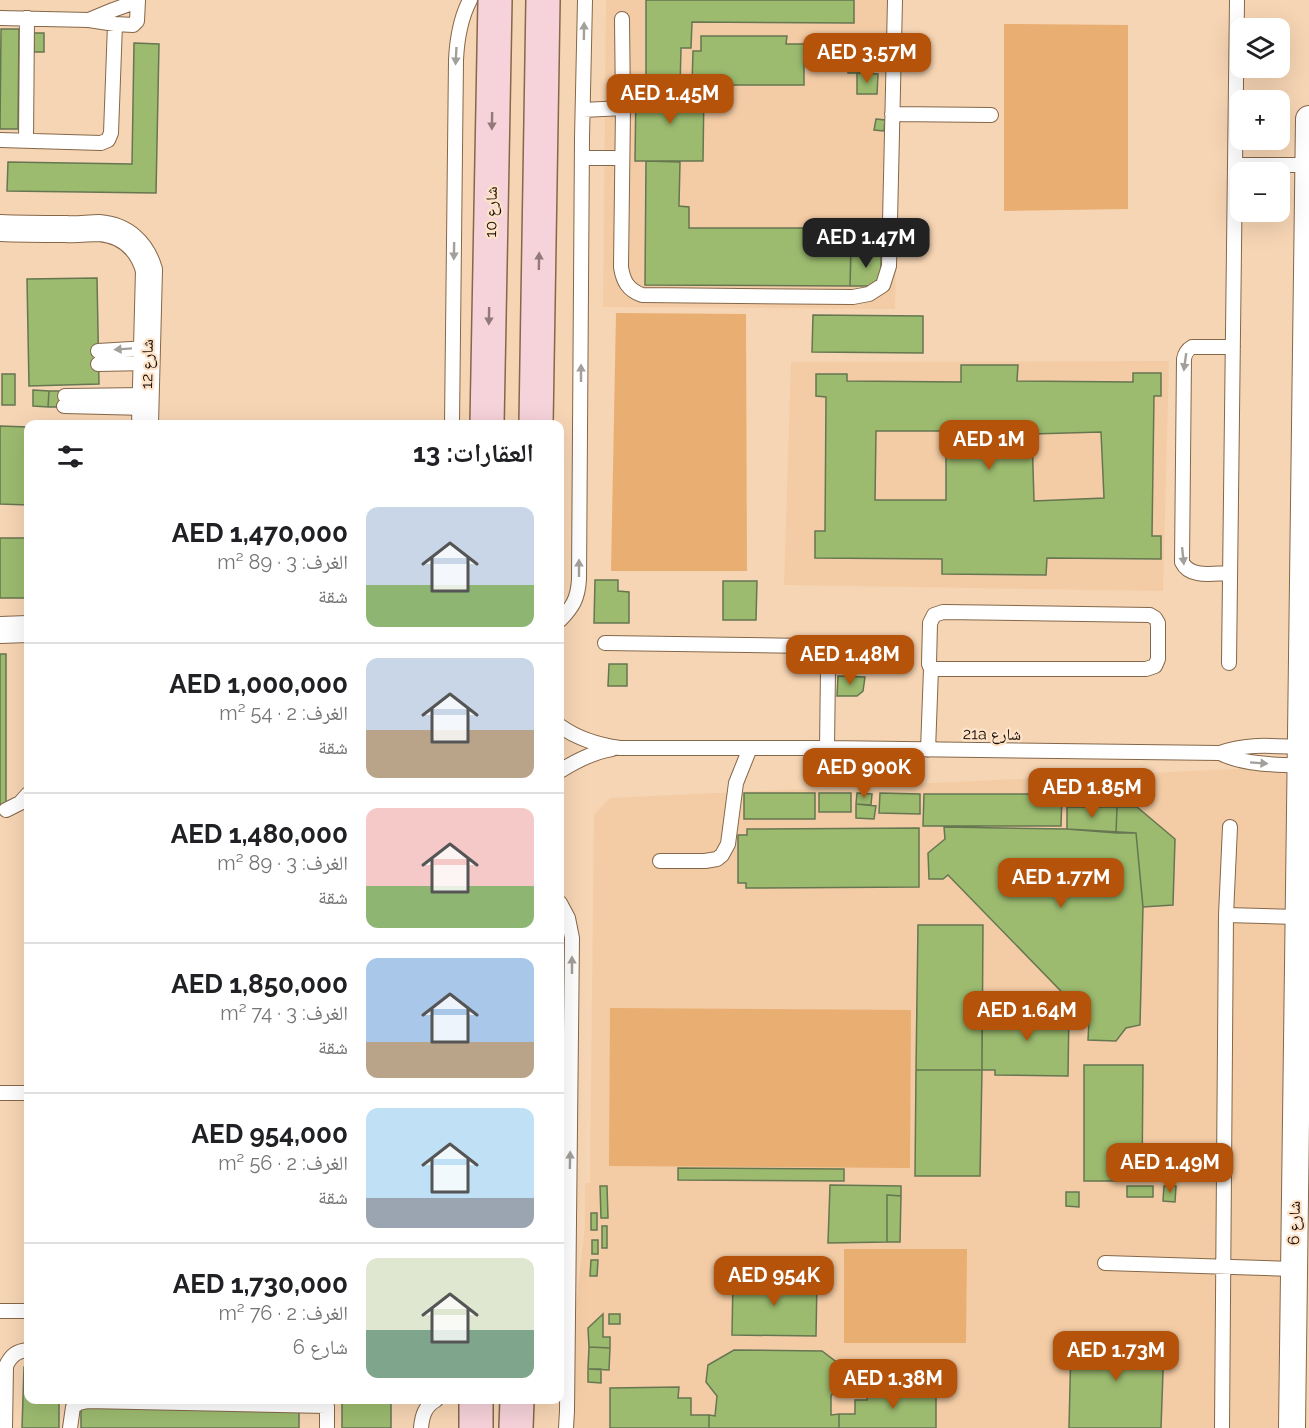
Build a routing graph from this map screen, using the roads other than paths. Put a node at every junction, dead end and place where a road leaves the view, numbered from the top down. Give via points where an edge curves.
1 (470, 0) edge
2 (495, 0) edge
3 (543, 0) edge
4 (585, 0) edge
5 (895, 0) edge
6 (1237, 0) edge
7 (138, 1) edge
8 (0, 18) edge
9 (27, 18) junction
10 (622, 19) dead end
11 (89, 21) junction
12 (115, 24) junction
13 (623, 108) junction
14 (583, 110) junction
15 (892, 114) junction
16 (991, 115) dead end
17 (1309, 119) edge
18 (0, 140) edge
19 (26, 141) junction
20 (582, 158) junction
21 (622, 158) junction
22 (1235, 162) edge
23 (1290, 165) edge
24 (1308, 165) edge
25 (1234, 222) edge
26 (0, 228) edge
27 (1308, 317) edge
28 (1233, 347) junction
29 (147, 355) junction
30 (98, 358) dead end
31 (1308, 362) edge
32 (64, 401) dead end
33 (146, 409) edge
34 (452, 420) edge
35 (487, 420) edge
36 (536, 420) edge
37 (1307, 478) edge
38 (1230, 573) junction
39 (564, 616) edge
40 (24, 629) edge
41 (0, 630) edge
42 (605, 643) dead end
43 (1229, 663) dead end
44 (931, 669) junction
45 (564, 729) edge
46 (620, 748) junction
47 (750, 748) junction
48 (828, 748) junction
49 (928, 750) junction
50 (1300, 756) junction
51 (564, 769) edge
52 (24, 798) edge
53 (6, 810) dead end
54 (1230, 827) dead end
55 (660, 861) dead end
56 (564, 910) edge
57 (1227, 915) junction
58 (1298, 917) junction
59 (1303, 1016) edge
60 (0, 1093) edge
61 (24, 1093) edge
62 (1302, 1146) edge
63 (1105, 1263) dead end
64 (1223, 1267) junction
65 (1294, 1269) junction
66 (0, 1311) edge
67 (24, 1311) edge
68 (24, 1350) edge
69 (78, 1404) edge
70 (327, 1404) edge
71 (431, 1404) edge
72 (517, 1404) edge
73 (531, 1404) edge
74 (4, 1428) edge
75 (70, 1428) edge
76 (327, 1428) edge
77 (421, 1428) edge
78 (516, 1428) edge
79 (531, 1428) edge
80 (566, 1428) edge
81 (1222, 1428) edge
82 (1292, 1428) edge

1 -> 34 lane via 461,23 456,60
2 -> 35 street, شارع 10
36 -> 3 street
14 -> 4 lane
5 - 15 lane
6 - 22 lane
7 - 11 lane
7 - 12 lane via 137,23
8 - 9 lane
9 - 11 lane
9 - 19 lane
10 - 13 lane
11 - 12 lane
12 - 19 lane via 108,140
13 - 14 lane
13 - 21 lane
14 - 20 lane
15 - 16 lane
15 - 21 lane via 889,266 883,285 860,296 634,292 622,277 621,267
17 - 24 street, شارع 6
18 - 19 lane
20 - 21 lane
39 -> 20 lane via 578,590
23 - 24 lane
24 - 27 street, شارع 6
25 - 28 lane
26 - 29 street, شارع 12 via 77,230 102,240 122,257 138,278 148,303
27 - 31 street, شارع 6
28 - 38 lane
28 -> 38 lane via 1192,347 1184,354 1183,371 1182,562 1195,573
29 - 30 lane
29 - 33 street, شارع 12
31 - 37 street, شارع 6
32 - 33 lane
37 - 50 street, شارع 6
38 - 43 lane
40 - 41 street
42 - 48 lane via 815,648 827,659
44 - 44 lane via 1146,669 1155,666 1158,659 1158,623 1150,615 938,613 930,623
44 - 49 lane
45 - 46 lane, 21a شارع via 585,740
46 - 47 lane, 21a شارع
46 - 51 lane, 21a شارع via 586,757
47 - 48 lane, 21a شارع
47 - 55 lane via 736,783 728,844 722,855 705,861
48 - 49 lane, 21a شارع
49 - 50 lane, 21a شارع via 1220,753 1248,746
50 - 58 street, شارع 6
52 - 53 lane
54 - 57 lane
80 -> 56 lane via 572,938
57 - 58 lane
57 - 64 lane
58 - 59 street, شارع 6
59 - 62 street, شارع 6
60 - 61 lane
62 - 65 street, شارع 6
63 - 64 lane
64 - 65 lane
64 - 81 lane
65 - 82 street, شارع 6
66 - 67 lane
68 - 74 lane via 15,1353 6,1366
69 - 75 lane via 74,1407
70 - 76 lane
71 - 77 lane via 423,1414
72 - 78 street
73 - 79 street

